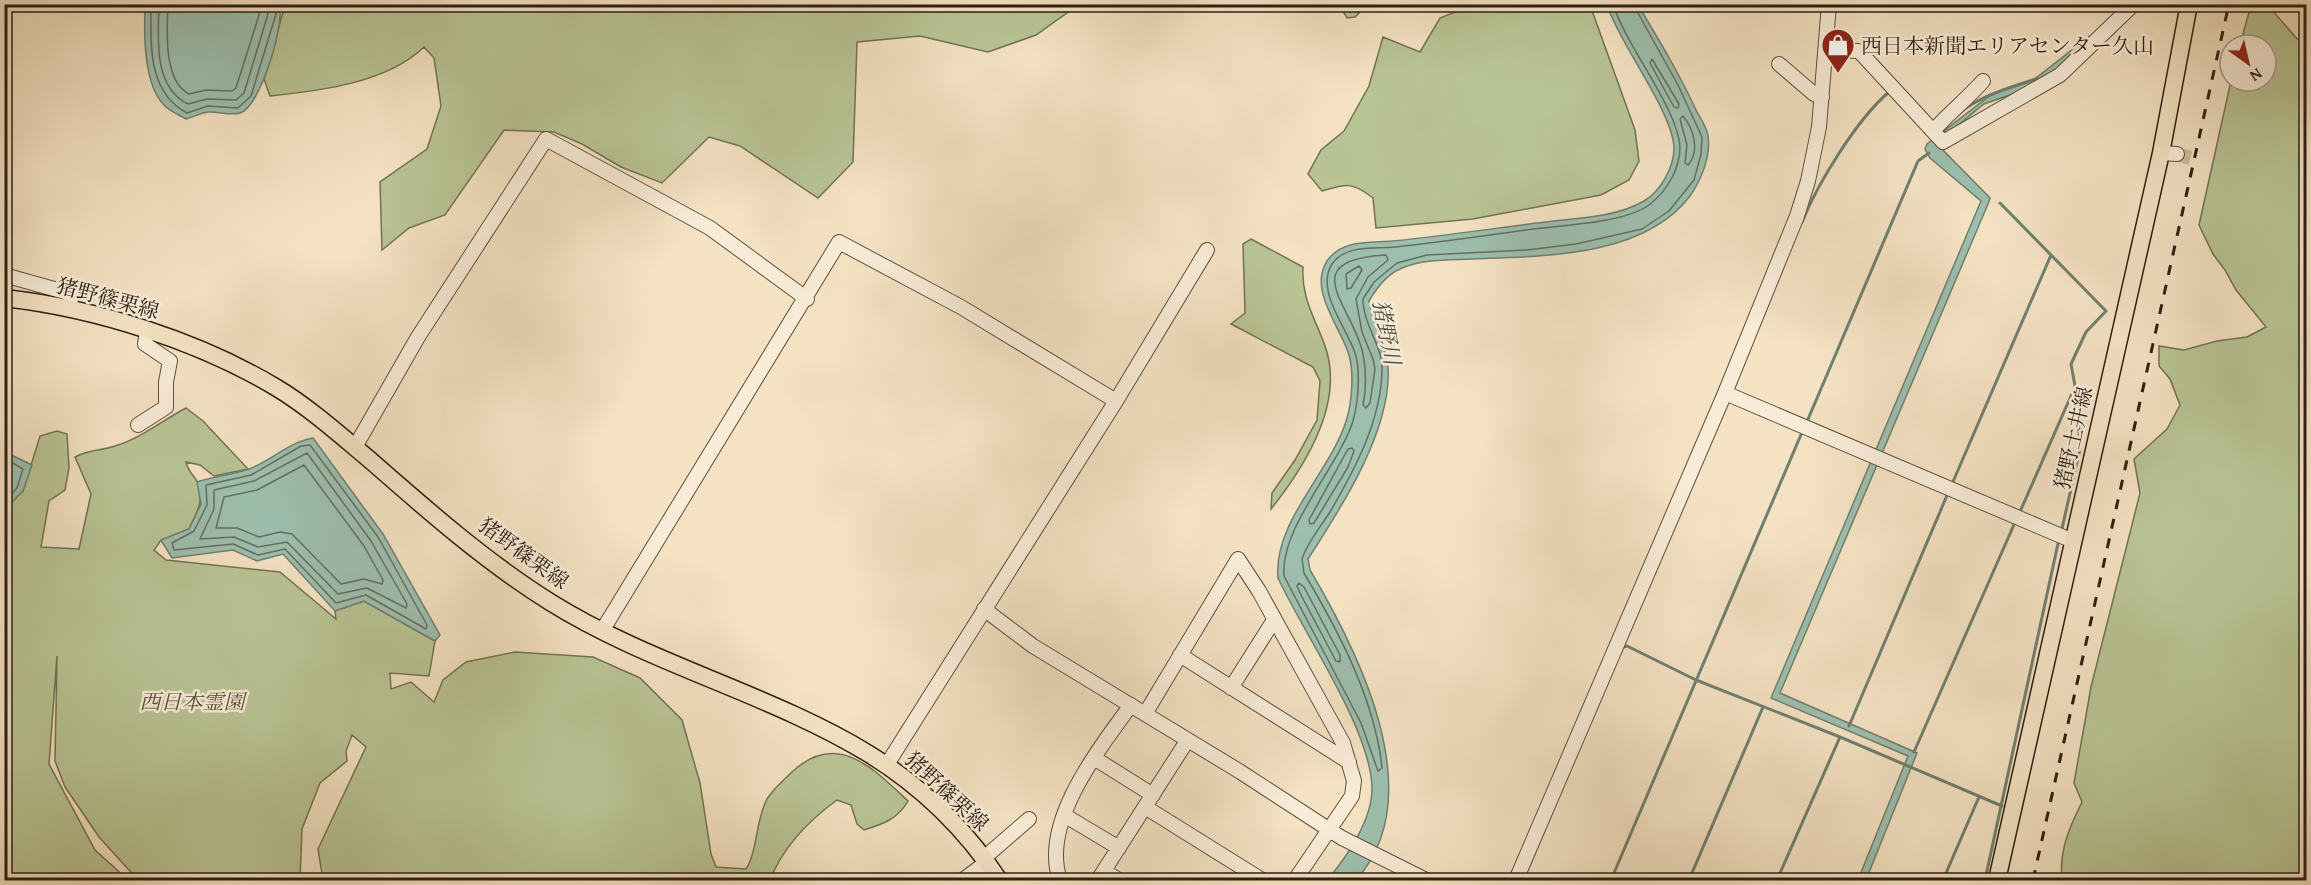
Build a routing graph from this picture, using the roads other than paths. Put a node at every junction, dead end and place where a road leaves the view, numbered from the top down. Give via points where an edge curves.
1 (1829, 4) edge
2 (2134, 4) edge
3 (2189, 4) edge
4 (1827, 50) junction
5 (1779, 64) dead end
6 (1983, 81) dead end
7 (1822, 97) junction
8 (1938, 136) junction
9 (1207, 250) dead end
10 (4, 275) edge
11 (4, 298) edge
12 (807, 299) junction
13 (69, 309) junction
14 (147, 331) junction
15 (1725, 393) junction
16 (1116, 401) junction
17 (138, 425) dead end
18 (355, 447) junction
19 (2073, 541) junction
20 (984, 609) junction
21 (1274, 620) junction
22 (602, 631) junction
23 (1180, 655) junction
24 (1231, 688) junction
25 (1131, 705) junction
26 (1145, 714) junction
27 (1187, 741) junction
28 (1094, 758) junction
29 (1349, 762) junction
30 (886, 766) junction
31 (1149, 801) junction
32 (1065, 815) junction
33 (1029, 819) dead end
34 (1330, 830) junction
35 (1119, 849) junction
36 (985, 860) junction
37 (1101, 876) edge
38 (963, 880) edge
39 (999, 880) edge
40 (1060, 880) edge
41 (1119, 880) edge
42 (1262, 880) edge
43 (1295, 880) edge
44 (1426, 880) edge
45 (1516, 880) edge
46 (1997, 880) edge

1 - 4 street
2 - 8 street via 2060,75
3 - 19 main road, 猪野土井線 via 2169,153
4 - 7 street
4 - 8 street via 1859,51
5 - 7 street
6 - 8 street via 1955,106
7 - 15 street via 1808,181 1797,216
9 - 16 street
10 - 13 street via 72,294
11 - 13 main road, 猪野篠栗線
12 - 16 street via 839,242 961,307
12 - 18 street via 710,228 546,139 418,337
12 - 22 street
13 - 14 main road, 猪野篠栗線
14 - 17 street via 145,344 170,361 166,407
14 - 18 main road, 猪野篠栗線 via 228,363 277,388
15 - 19 street
15 - 45 street
16 - 20 street
18 - 22 main road, 猪野篠栗線 via 518,580
19 - 46 main road, 猪野土井線
20 - 25 street via 1033,646
20 - 30 street
21 - 23 street via 1238,559
21 - 24 street
21 - 29 street via 1343,743
22 - 30 main road, 猪野篠栗線 via 830,732
23 - 24 street
23 - 26 street
24 - 29 street
25 - 26 street
25 - 28 street
26 - 27 street
27 - 31 street
27 - 34 street
28 - 31 street
28 - 32 street
29 - 34 street via 1354,781 1352,796
30 - 36 main road, 猪野篠栗線 via 942,812
31 - 35 street
31 - 42 street
32 - 35 street
32 - 40 street via 1057,843
33 - 36 street
34 - 43 street
34 - 44 street
35 - 37 street
36 - 38 street
36 - 39 main road, 猪野篠栗線
37 - 41 street

